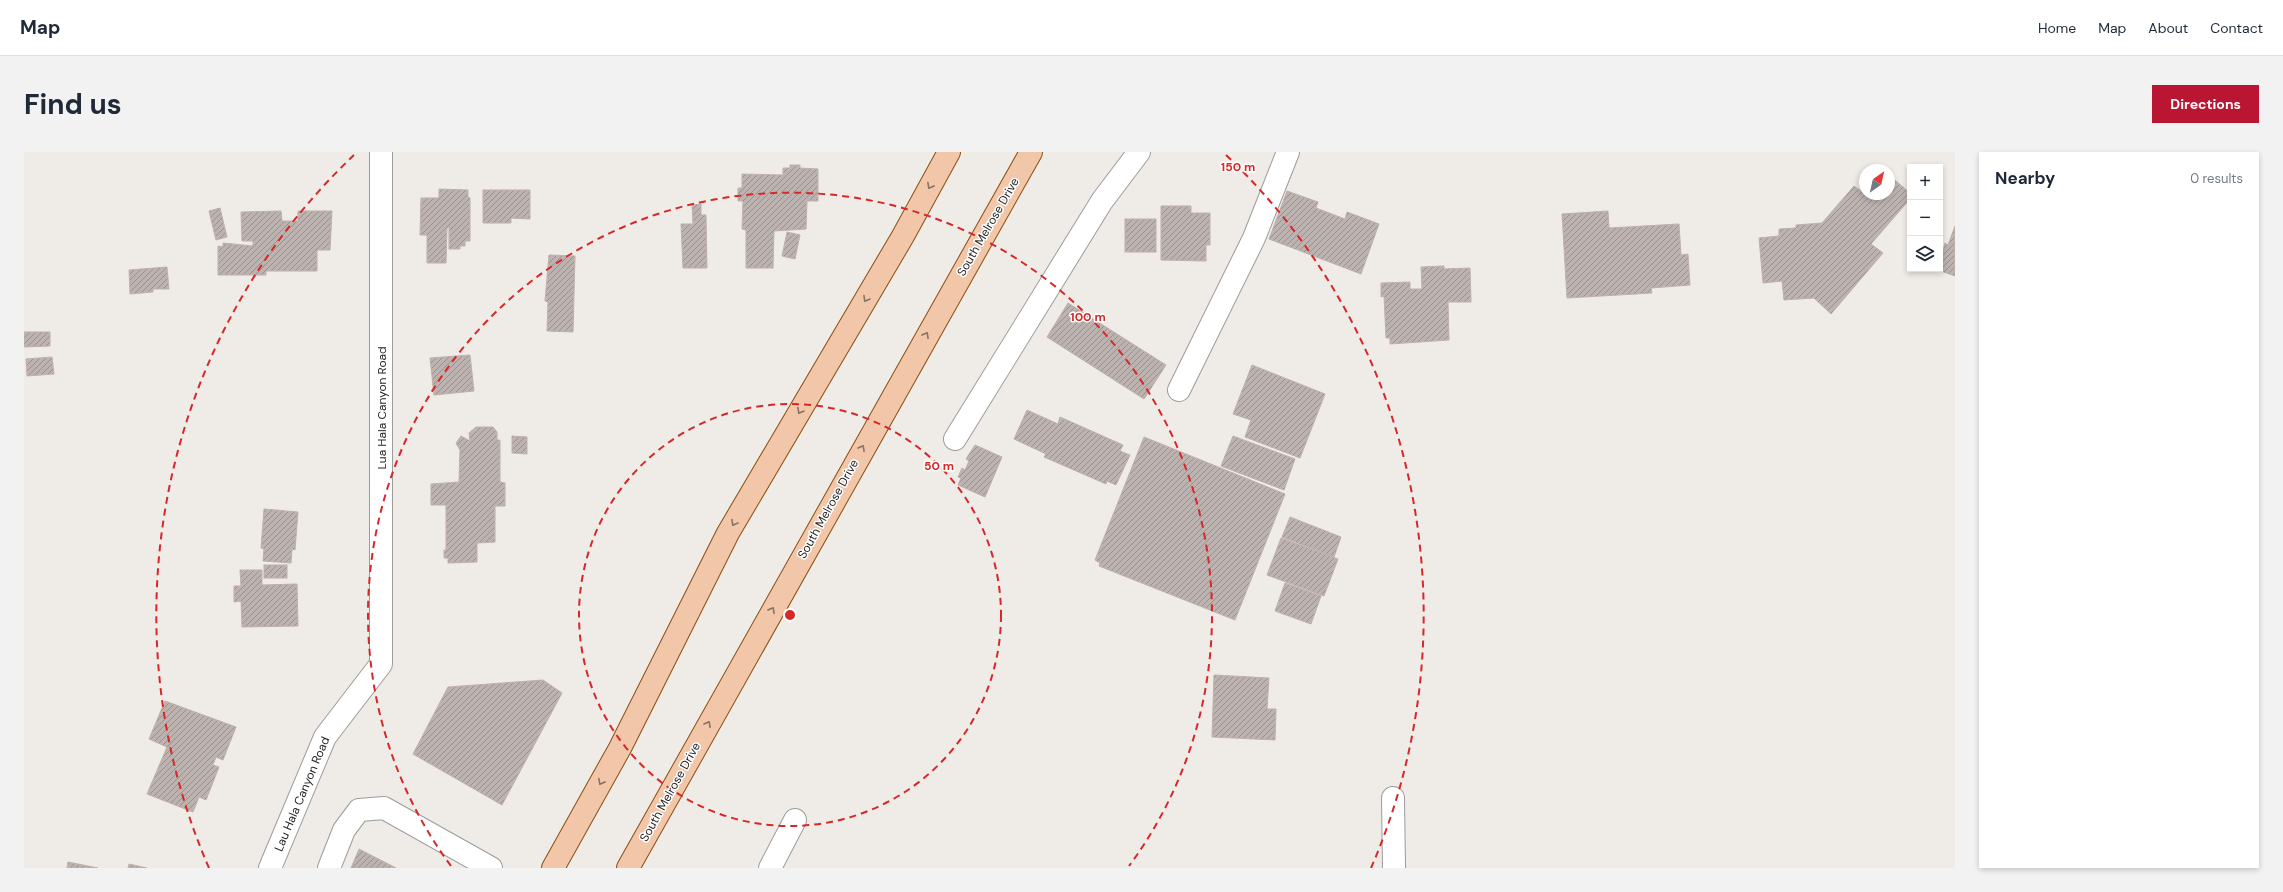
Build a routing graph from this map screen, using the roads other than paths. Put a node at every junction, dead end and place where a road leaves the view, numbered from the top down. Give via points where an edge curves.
1 (381, 152) edge
2 (949, 152) edge
3 (1030, 152) edge
4 (1139, 152) edge
5 (1288, 152) edge
6 (1179, 390) dead end
7 (956, 439) dead end
8 (381, 664) joint
9 (1393, 798) dead end
10 (795, 820) dead end
11 (270, 868) edge
12 (329, 868) edge
13 (491, 868) edge
14 (552, 868) edge
15 (628, 868) edge
16 (770, 868) edge
17 (1394, 868) edge

1 - 8 street, Lua Hala Canyon Road
2 -> 14 main road via 903,236 728,533 620,748
15 -> 3 main road, South Melrose Drive
4 - 7 street via 1102,201
5 - 6 street via 1254,238
8 - 11 street, Lau Hala Canyon Road via 324,737
9 - 17 street
10 - 16 street
12 - 13 street via 344,830 359,810 384,808

